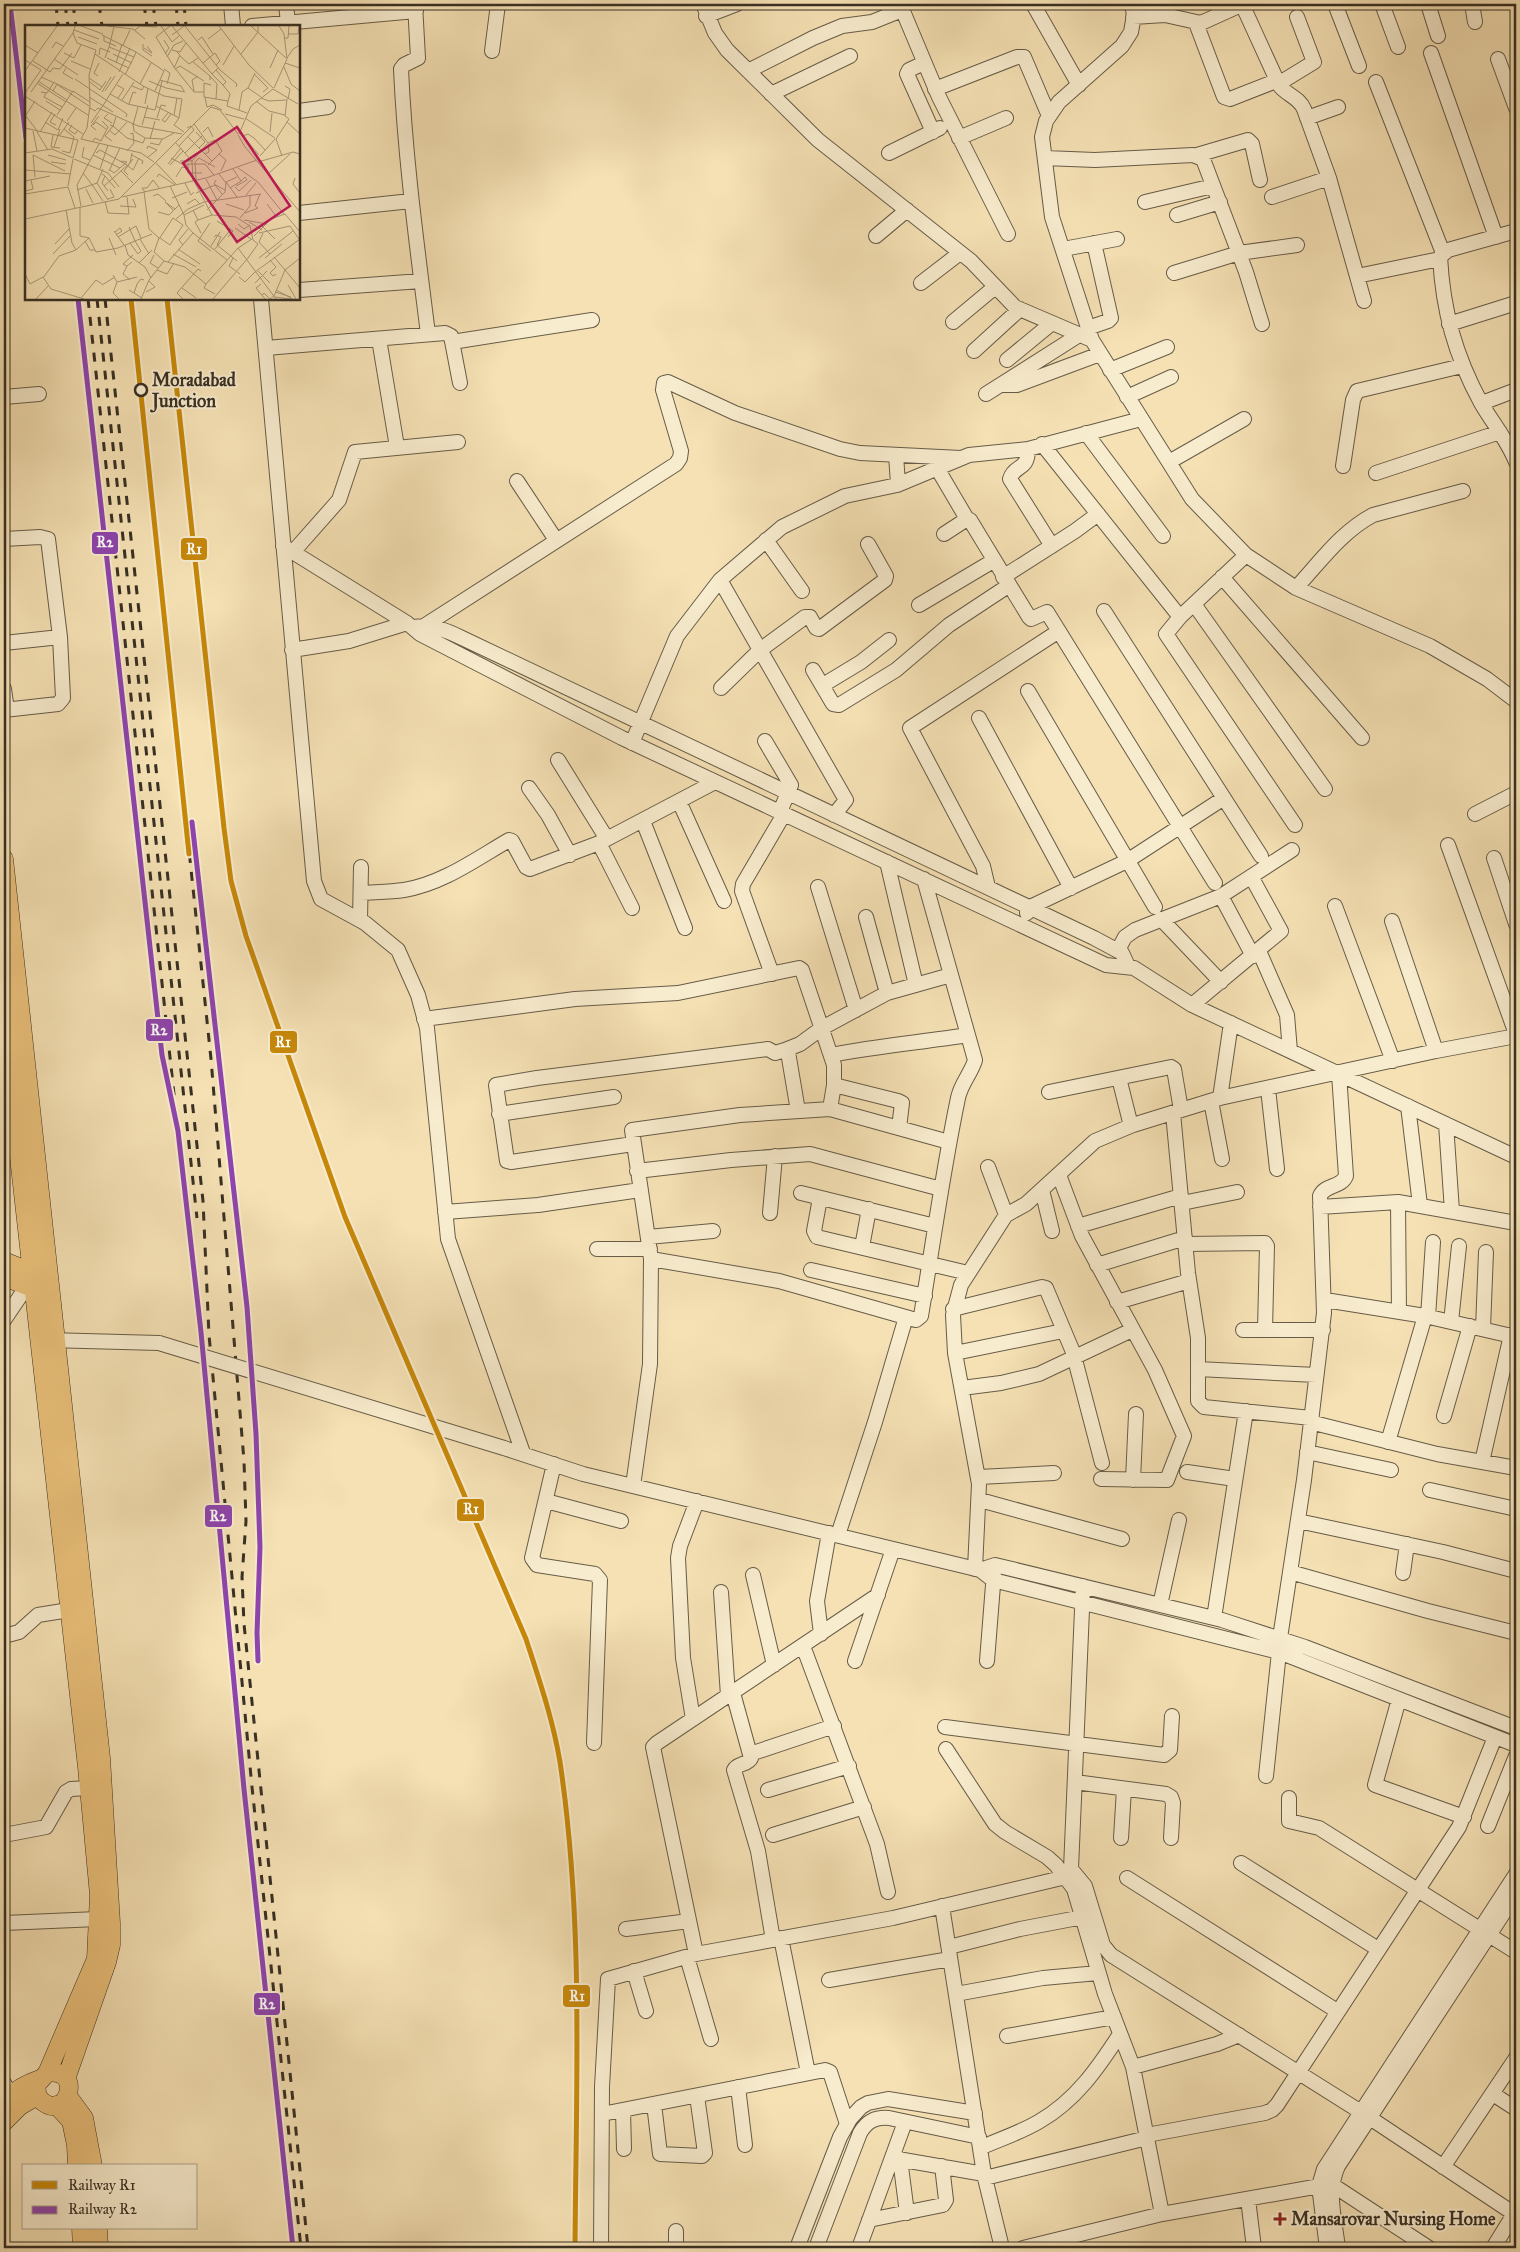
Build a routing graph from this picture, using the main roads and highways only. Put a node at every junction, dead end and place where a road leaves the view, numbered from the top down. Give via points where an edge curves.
1 (4, 859) edge
2 (7, 921) edge
3 (4, 974) edge
4 (10, 1129) edge
5 (28, 1167) junction
6 (4, 1262) edge
7 (4, 1277) edge
8 (31, 1282) junction
9 (47, 1340) junction
10 (42, 2083) junction
11 (6, 2093) edge
12 (64, 2093) junction
13 (4, 2122) edge
14 (77, 2164) edge
15 (93, 2164) edge
16 (81, 2230) edge
17 (98, 2230) edge
18 (82, 2248) edge
19 (100, 2248) edge

1 - 2 main road
2 - 5 main road
3 - 4 main road
4 - 5 main road
5 - 8 main road
5 - 9 main road
6 - 8 main road
7 - 8 main road
8 - 9 main road
9 - 10 main road via 69,1610 99,1895 96,1958
9 - 12 main road via 101,1758 111,1923 107,1962
10 - 11 main road
10 - 12 main road via 58,2073
10 - 12 main road via 45,2104
10 - 13 main road
12 - 14 main road via 76,2145
12 - 15 main road via 84,2118
16 - 18 main road
17 - 19 main road

